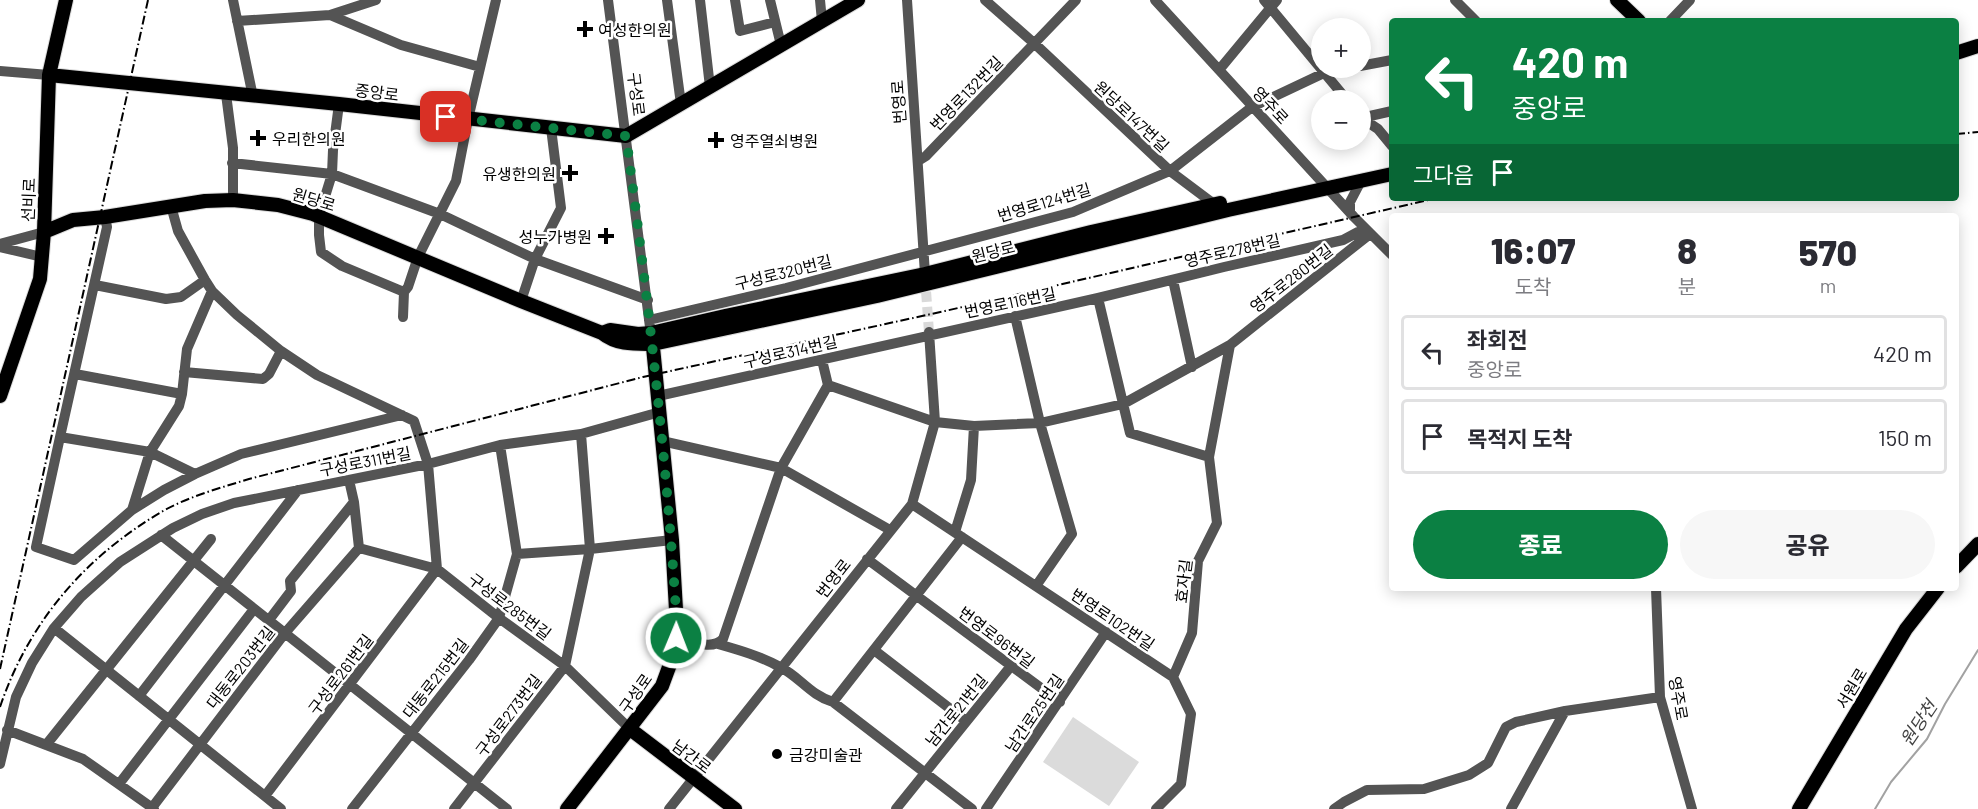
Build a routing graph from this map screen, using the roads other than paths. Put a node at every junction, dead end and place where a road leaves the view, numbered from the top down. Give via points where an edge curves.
1 (66, 0) edge
2 (233, 0) edge
3 (376, 0) edge
4 (496, 0) edge
5 (608, 0) edge
6 (667, 0) edge
7 (700, 0) edge
8 (735, 0) edge
9 (770, 0) edge
10 (820, 0) edge
11 (858, 0) edge
12 (907, 0) edge
13 (985, 0) edge
14 (1076, 0) edge
15 (1155, 0) edge
16 (1455, 0) edge
17 (1617, 0) edge
18 (1690, 0) edge
19 (1271, 3) edge
20 (330, 15) junction
21 (1473, 18) edge
22 (1636, 18) edge
23 (1673, 18) edge
24 (237, 21) junction
25 (822, 21) junction
26 (775, 22) junction
27 (1978, 38) edge
28 (1035, 44) junction
29 (1959, 44) edge
30 (781, 45) junction
31 (1978, 46) edge
32 (1959, 52) edge
33 (1311, 56) edge
34 (1389, 61) edge
35 (1371, 64) edge
36 (480, 67) junction
37 (1219, 70) junction
38 (0, 71) edge
39 (49, 75) junction
40 (1313, 78) edge
41 (1328, 78) edge
42 (710, 87) junction
43 (1338, 90) edge
44 (226, 94) junction
45 (253, 97) junction
46 (339, 104) junction
47 (681, 104) junction
48 (1252, 107) junction
49 (1389, 112) edge
50 (1371, 115) edge
51 (468, 119) junction
52 (1371, 124) edge
53 (550, 128) junction
54 (626, 136) junction
55 (1389, 142) edge
56 (918, 161) junction
57 (232, 163) junction
58 (1389, 165) edge
59 (1170, 171) junction
60 (332, 174) junction
61 (1389, 175) edge
62 (1361, 181) junction
63 (1326, 185) junction
64 (233, 200) junction
65 (1214, 204) junction
66 (171, 206) junction
67 (1350, 213) junction
68 (440, 214) junction
69 (319, 216) junction
70 (105, 217) junction
71 (44, 232) junction
72 (1370, 234) junction
73 (0, 245) edge
74 (924, 251) junction
75 (1389, 252) edge
76 (42, 257) junction
77 (418, 257) junction
78 (535, 259) junction
79 (925, 274) junction
80 (206, 280) junction
81 (1173, 280) junction
82 (95, 285) junction
83 (212, 291) junction
84 (404, 292) junction
85 (1098, 298) junction
86 (648, 300) junction
87 (521, 301) junction
88 (1015, 316) junction
89 (403, 317) dead end
90 (651, 333) junction
91 (928, 333) junction
92 (1230, 345) junction
93 (281, 351) junction
94 (822, 360) junction
95 (5, 367) edge
96 (1192, 368) junction
97 (184, 372) junction
98 (75, 374) junction
99 (828, 385) junction
100 (182, 394) junction
101 (0, 396) edge
102 (658, 396) junction
103 (1123, 404) junction
104 (660, 412) junction
105 (402, 415) junction
106 (935, 422) junction
107 (1040, 423) junction
108 (974, 426) junction
109 (581, 434) junction
110 (60, 437) junction
111 (663, 441) junction
112 (500, 446) junction
113 (150, 452) junction
114 (1209, 457) junction
115 (428, 464) junction
116 (781, 468) junction
117 (195, 474) junction
118 (349, 480) junction
119 (298, 490) junction
120 (354, 502) junction
121 (912, 504) junction
122 (132, 510) junction
123 (890, 530) junction
124 (161, 535) junction
125 (959, 535) junction
126 (211, 539) dead end
127 (672, 540) junction
128 (1978, 544) edge
129 (359, 548) junction
130 (590, 549) junction
131 (517, 554) junction
132 (867, 559) junction
133 (194, 560) junction
134 (1959, 564) edge
135 (437, 569) junction
136 (226, 586) junction
137 (1036, 586) junction
138 (1656, 591) edge
139 (1936, 591) edge
140 (916, 595) junction
141 (254, 609) junction
142 (499, 618) junction
143 (268, 620) junction
144 (54, 628) junction
145 (1106, 632) junction
146 (285, 633) junction
147 (676, 638) junction
148 (718, 644) junction
149 (874, 650) junction
150 (565, 666) junction
151 (1011, 666) junction
152 (782, 668) junction
153 (107, 670) junction
154 (1173, 677) junction
155 (350, 685) junction
156 (139, 696) junction
157 (1660, 697) junction
158 (833, 702) junction
159 (1060, 702) junction
160 (1565, 711) junction
161 (168, 719) junction
162 (966, 722) junction
163 (630, 729) junction
164 (7, 730) junction
165 (411, 733) junction
166 (199, 744) junction
167 (46, 745) junction
168 (0, 764) edge
169 (926, 772) junction
170 (694, 778) junction
171 (474, 783) junction
172 (119, 784) junction
173 (265, 796) junction
174 (152, 808) edge
175 (281, 809) edge
176 (352, 809) edge
177 (454, 809) edge
178 (507, 809) edge
179 (567, 809) edge
180 (669, 809) edge
181 (735, 809) edge
182 (896, 809) edge
183 (972, 809) edge
184 (986, 809) edge
185 (1156, 809) edge
186 (1334, 809) edge
187 (1511, 809) edge
188 (1692, 809) edge
189 (1799, 809) edge

1 - 39 main road, 선비로
2 - 24 street
3 - 20 street
4 - 36 street
5 - 54 street, 구성로
6 - 47 street
7 - 42 street
8 - 26 street via 740,31
9 - 26 street
10 - 25 street
11 - 25 main road
12 - 56 street, 번영로
13 - 28 street, 원당로147번길
14 - 28 street, 번영로132번길
15 - 37 street, 영주로
16 - 21 street
17 - 22 main road
18 - 23 street
19 - 33 street
19 - 37 street
20 - 24 street
20 - 36 street via 401,45
24 - 45 street
25 - 30 main road
26 - 30 street
27 - 29 main road
28 - 56 street, 번영로132번길
28 - 59 street, 원당로147번길
30 - 42 main road
31 - 32 main road
34 - 35 street
36 - 51 street
37 - 48 street, 영주로
38 - 39 street, 중앙로
39 - 44 main road, 중앙로
39 - 71 main road, 선비로
40 - 48 street, 번영로124번길
41 - 43 street
42 - 47 main road
44 - 45 main road, 중앙로
44 - 57 street
45 - 46 main road, 중앙로
46 - 51 main road, 중앙로
46 - 60 street
47 - 54 main road
48 - 59 street, 번영로124번길
48 - 63 street, 영주로
49 - 50 street
51 - 53 main road, 중앙로
51 - 68 street via 456,181
52 - 55 street
53 - 54 main road, 중앙로
53 - 78 street via 561,208
54 - 86 street, 구성로
56 - 74 street, 번영로
57 - 60 street
57 - 64 street
58 - 63 main road, 원당로
59 - 65 street, 원당로147번길
59 - 74 street, 번영로124번길 via 1072,212
60 - 68 street
60 - 69 street
61 - 62 main road, 원당로
62 - 63 main road, 원당로
62 - 67 street via 1350,202
63 - 65 main road, 원당로
63 - 67 street, 영주로
63 - 90 main road, 원당로 via 877,296
64 - 66 main road, 원당로
64 - 69 main road, 원당로 via 278,205
65 - 79 main road, 원당로
66 - 70 main road, 원당로
66 - 80 street via 178,231
67 - 72 street, 영주로
68 - 77 street
68 - 78 street
69 - 77 main road, 원당로
69 - 84 street via 321,252 342,266
70 - 71 main road, 원당로 via 73,220
70 - 82 street via 107,227
71 - 73 street, 원당로
71 - 76 main road, 선비로
72 - 75 street, 영주로
72 - 81 street, 영주로278번길 via 1358,232 1343,240
72 - 92 street, 영주로280번길
73 - 76 street
74 - 79 street, 번영로
74 - 90 street, 구성로320번길 via 786,288
76 - 95 main road, 선비로 via 40,279
77 - 84 street
77 - 87 main road, 원당로
78 - 86 street
78 - 87 street
79 - 90 main road, 원당로
80 - 82 street via 182,297 166,299
80 - 83 street
81 - 85 street, 영주로278번길
81 - 96 street
82 - 98 street
83 - 93 street
83 - 97 street via 187,349
84 - 89 street
85 - 88 street, 번영로116번길
85 - 103 street
86 - 90 street, 구성로
87 - 90 main road, 원당로 via 602,333
88 - 91 street, 번영로116번길
88 - 107 street
90 - 102 main road, 구성로
91 - 94 street, 구성로314번길
91 - 106 street, 번영로
92 - 96 street, 영주로280번길
92 - 114 street, 효자길
93 - 97 street via 263,379
93 - 105 street via 317,375
94 - 99 street
94 - 102 street, 구성로314번길
95 - 101 main road, 선비로
96 - 103 street, 영주로280번길
97 - 100 street
98 - 100 street
98 - 110 street
99 - 106 street, 영주로280번길
99 - 116 street
100 - 113 street via 179,406
102 - 104 main road, 구성로
103 - 107 street, 영주로280번길
103 - 114 street via 1130,434
104 - 109 street, 구성로311번길
104 - 111 main road, 구성로
105 - 115 street via 414,421
105 - 117 street via 241,454
106 - 108 street, 영주로280번길
106 - 121 street, 번영로
107 - 108 street, 영주로280번길
107 - 137 street via 1072,534
108 - 125 street via 971,480
109 - 112 street, 구성로311번길
109 - 130 street
110 - 113 street
110 - 122 street via 36,547 74,560
111 - 116 street
111 - 127 main road, 구성로
112 - 115 street, 구성로311번길
112 - 131 street, 대동로215번길
113 - 117 street
113 - 122 street
114 - 154 street, 효자길 via 1217,523 1198,561 1192,633
115 - 118 street, 구성로311번길
115 - 135 street
116 - 123 street
116 - 148 street via 733,613
117 - 122 street
118 - 119 street, 구성로311번길
118 - 120 street
119 - 124 street, 구성로311번길 via 234,503
119 - 136 street
120 - 129 street
120 - 143 street via 290,581 291,591
121 - 123 street, 번영로
121 - 125 street, 번영로102번길
123 - 132 street, 번영로
124 - 133 street
124 - 144 street, 구성로311번길 via 120,562
125 - 137 street, 번영로102번길
125 - 140 street
126 - 133 street
127 - 130 street
127 - 147 main road, 구성로
128 - 134 main road
129 - 135 street, 구성로285번길
129 - 146 street, 대동로203번길
130 - 131 street
130 - 150 street, 구성로285번길
131 - 142 street, 대동로215번길
132 - 140 street, 번영로96번길
132 - 152 street, 번영로
133 - 136 street
133 - 153 street
135 - 142 street, 구성로285번길
135 - 155 street, 구성로261번길
136 - 141 street
136 - 156 street
137 - 145 street, 번영로102번길
138 - 157 street, 영주로
139 - 189 main road, 서원로 via 1906,629
140 - 149 street
140 - 151 street, 번영로96번길
141 - 143 street
141 - 161 street
142 - 150 street, 구성로285번길
142 - 165 street, 대동로215번길
143 - 146 street
144 - 153 street
144 - 164 street, 구성로311번길 via 22,680
145 - 154 street, 번영로102번길
145 - 159 street, 남간로25번길
146 - 155 street
146 - 166 street, 대동로203번길
147 - 148 street, 남간로21번길
147 - 163 main road, 구성로 via 662,686
148 - 152 street, 남간로21번길
149 - 158 street
149 - 162 street
150 - 163 street, 구성로285번길
150 - 171 street, 구성로273번길
151 - 159 street, 번영로96번길
151 - 162 street, 남간로21번길
152 - 158 street, 남간로21번길 via 820,698
152 - 170 street, 번영로
153 - 156 street
153 - 167 street
154 - 185 street via 1191,714 1181,784
155 - 165 street
155 - 173 street, 구성로261번길
156 - 161 street
157 - 160 street
157 - 188 street, 영주로
158 - 169 street, 남간로21번길
159 - 184 street, 남간로25번길
160 - 186 street via 1506,727 1488,763 1469,775 1424,789 1367,790
160 - 187 street
161 - 166 street
161 - 172 street
162 - 169 street, 남간로21번길
163 - 170 main road, 남간로
163 - 179 main road, 구성로
164 - 167 street
164 - 168 street, 구성로311번길
165 - 171 street
165 - 176 street, 대동로215번길
166 - 173 street
166 - 174 street, 대동로203번길
167 - 172 street via 83,759
169 - 182 street, 남간로21번길
169 - 183 street, 남간로21번길
170 - 180 street, 번영로
170 - 181 main road, 남간로
171 - 177 street
171 - 178 street
172 - 174 street
173 - 175 street

